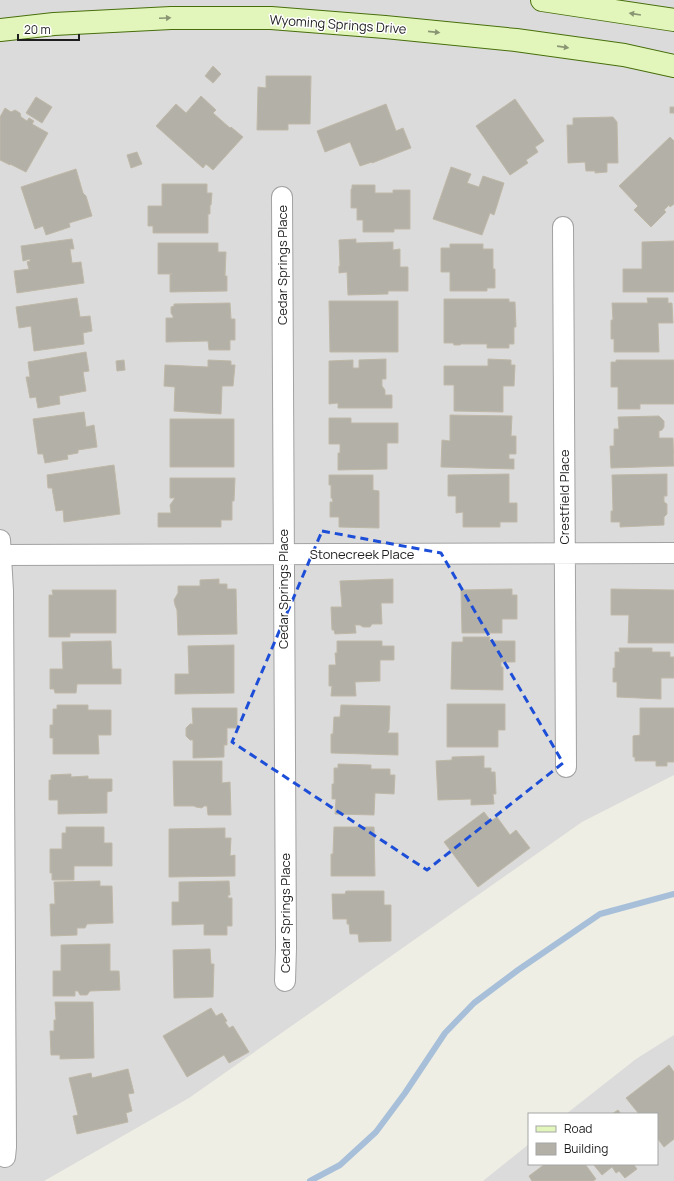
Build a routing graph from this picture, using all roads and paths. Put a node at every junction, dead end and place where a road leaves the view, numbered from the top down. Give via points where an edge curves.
1 (542, 0) edge
2 (674, 20) edge
3 (0, 30) edge
4 (674, 66) edge
5 (282, 197) dead end
6 (563, 228) dead end
7 (0, 550) edge
8 (564, 553) junction
9 (674, 553) edge
10 (283, 554) junction
11 (566, 767) dead end
12 (285, 981) dead end
13 (5, 1156) dead end

2 -> 1 street
3 -> 4 street, Wyoming Springs Drive via 54,24 171,18 271,18 516,40 624,55
5 - 10 street, Cedar Springs Place
6 - 8 street, Crestfield Place
7 - 10 street, Stonecreek Place
7 - 13 street, Stonecreek Place via 3,591
8 - 9 street, Stonecreek Place
8 - 10 street, Stonecreek Place
8 - 11 street, Crestfield Place
10 - 12 street, Cedar Springs Place

